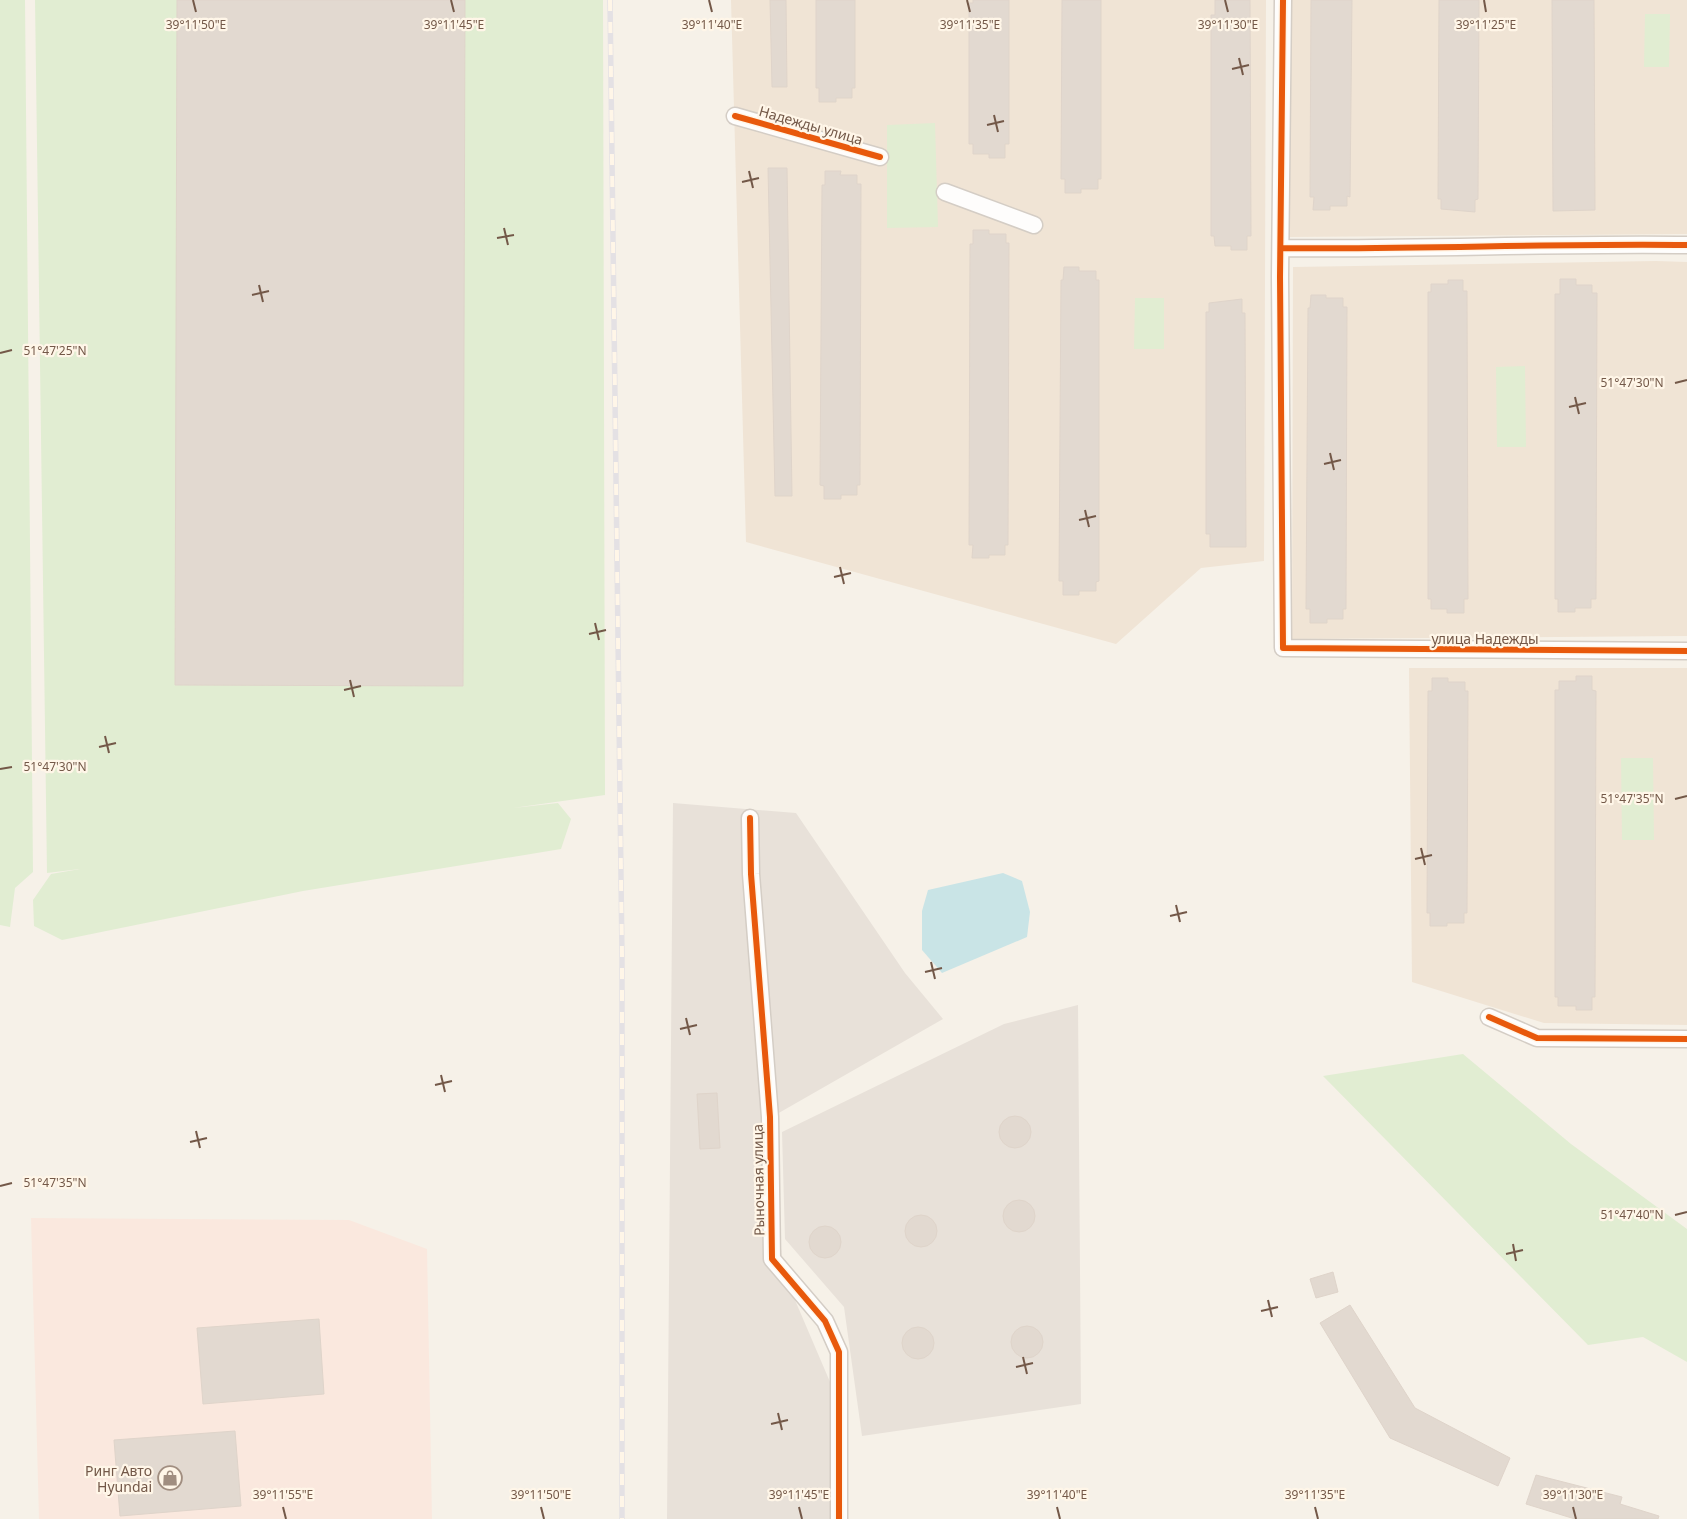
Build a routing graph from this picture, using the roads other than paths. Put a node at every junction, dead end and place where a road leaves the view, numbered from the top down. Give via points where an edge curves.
1 (1282, 0) edge
2 (735, 116) dead end
3 (880, 158) dead end
4 (945, 192) dead end
5 (1034, 225) dead end
6 (1687, 245) edge
7 (1280, 248) junction
8 (1687, 651) edge
9 (750, 818) dead end
10 (1489, 1017) dead end
11 (1687, 1039) edge
12 (839, 1519) edge

1 - 7 street
2 - 3 street, Надежды улица
4 - 5 street
6 - 7 street via 1388,250
7 - 8 street, улица Надежды via 1283,648
9 - 12 street, Рыночная улица via 754,923 770,1117 772,1259 825,1321 839,1352
10 - 11 street via 1537,1038

